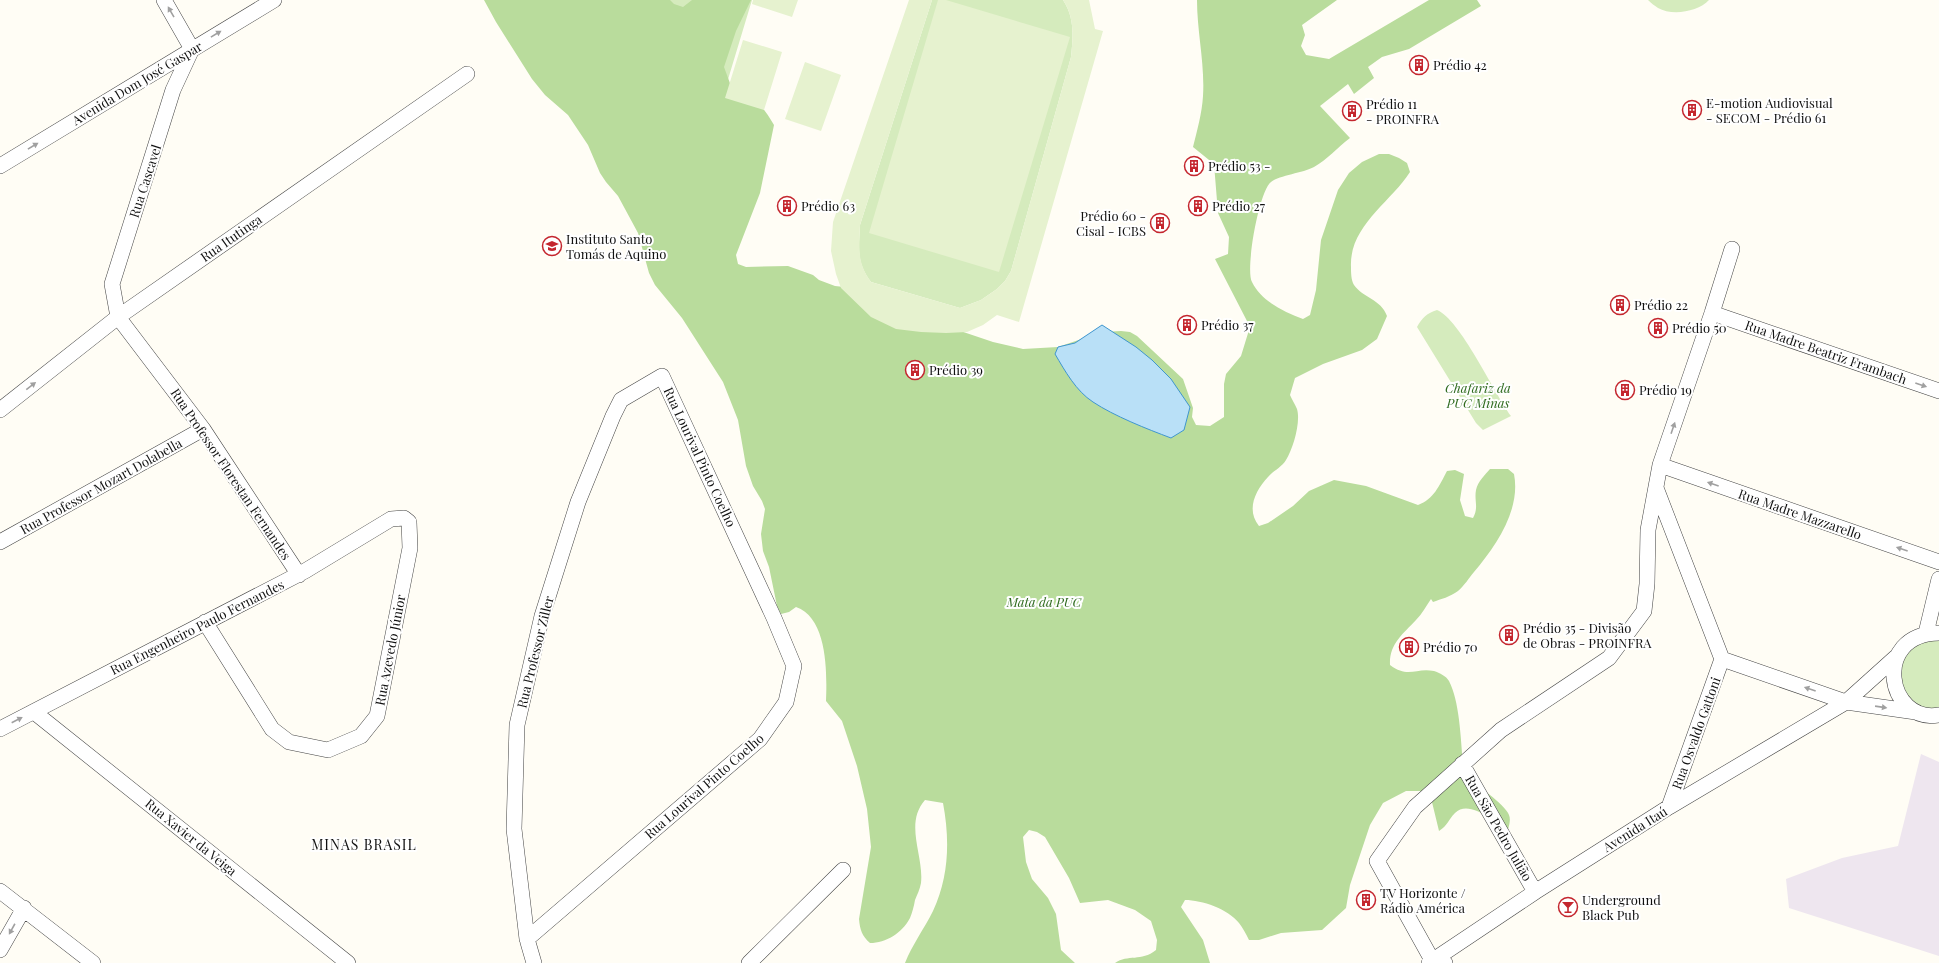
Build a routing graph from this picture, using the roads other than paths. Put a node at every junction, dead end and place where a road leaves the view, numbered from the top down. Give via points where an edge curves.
1 (164, 0) edge
2 (274, 0) edge
3 (192, 49) junction
4 (467, 74) dead end
5 (0, 166) edge
6 (1732, 249) dead end
7 (1712, 313) junction
8 (118, 317) junction
9 (662, 376) joint
10 (1939, 391) edge
11 (0, 410) edge
12 (203, 429) junction
13 (1660, 465) junction
14 (1655, 487) junction
15 (391, 519) joint
16 (0, 542) edge
17 (1939, 562) edge
18 (299, 574) junction
19 (1939, 579) edge
20 (205, 622) junction
21 (1933, 633) edge
22 (1896, 657) junction
23 (1722, 658) junction
24 (1846, 702) junction
25 (34, 712) junction
26 (1916, 712) junction
27 (1939, 715) edge
28 (0, 729) edge
29 (1462, 764) junction
30 (1669, 807) junction
31 (843, 870) dead end
32 (0, 891) edge
33 (1535, 892) junction
34 (24, 908) junction
35 (527, 939) junction
36 (0, 950) edge
37 (1436, 962) edge
38 (92, 963) edge
39 (348, 963) edge
40 (534, 963) edge
41 (749, 963) edge

3 -> 1 street
3 -> 2 street, Avenida Dom José Gaspar
5 -> 3 street, Avenida Dom José Gaspar
3 - 8 street, Rua Cascavel via 173,90 112,284
4 - 8 street, Rua Itutinga
6 - 7 street
7 -> 10 street, Rua Madre Beatriz Frambach
13 -> 7 street
11 -> 8 street, Rua Itutinga
8 - 12 street, Rua Professor Florestan Fernandes
9 - 35 street, Rua Professor Ziller via 621,400 578,502 542,616 517,725 514,829
9 - 35 street, Rua Lourival Pinto Coelho via 794,666 786,702 760,739
12 - 16 street, Rua Professor Mozart Dolabella
12 - 18 street, Rua Professor Florestan Fernandes
13 - 14 street
17 -> 13 street, Rua Madre Mazzarello
14 - 23 street
14 - 29 street via 1648,530 1644,611 1609,658 1501,730
15 - 18 street, Rua Engenheiro Paulo Fernandes
15 - 20 street, Rua Azevedo Júnior via 404,518 409,522 410,548 377,716 361,736 328,750 290,742 272,729
18 - 20 street, Rua Engenheiro Paulo Fernandes
19 - 21 street
20 - 25 street, Rua Engenheiro Paulo Fernandes
21 - 22 street, Avenida Itaú via 1914,638
22 - 24 street, Avenida Itaú
22 - 26 street via 1893,672 1895,688 1903,702
24 -> 23 street
23 - 30 street, Rua Osvaldo Gattoni
24 -> 26 street
24 - 30 street, Avenida Itaú
28 -> 25 street, Rua Engenheiro Paulo Fernandes
25 - 39 street, Rua Xavier da Veiga
26 - 27 street
29 - 33 street, Rua São Pedro Julião
29 - 37 street via 1415,807 1377,861
30 - 33 street, Avenida Itaú
31 - 41 street
32 - 34 street
33 - 37 street, Avenida Itaú
34 -> 36 street
34 - 38 street
35 - 40 street, Rua Professor Ziller

